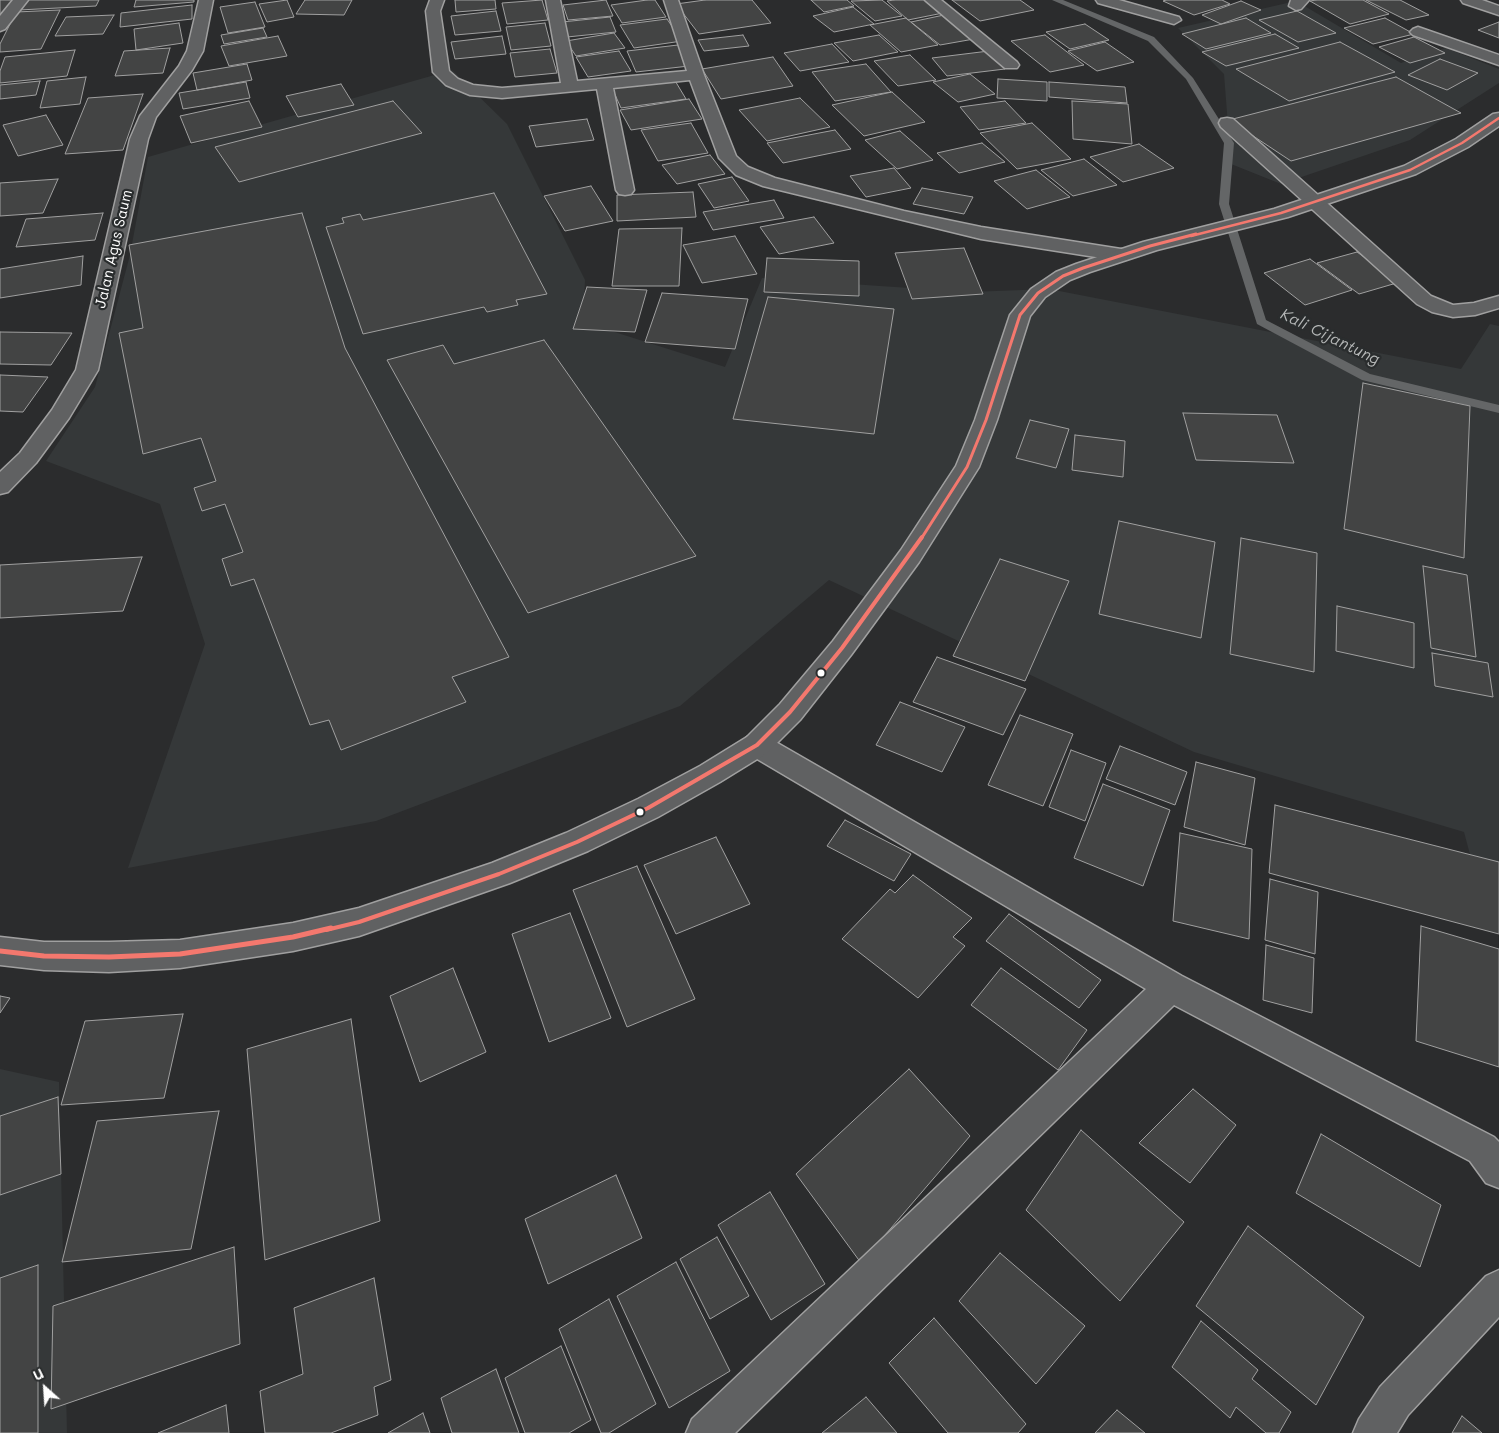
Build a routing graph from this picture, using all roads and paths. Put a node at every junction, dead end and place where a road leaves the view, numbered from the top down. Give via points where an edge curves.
1 (21, 0) edge
2 (206, 0) edge
3 (437, 0) edge
4 (553, 0) edge
5 (671, 0) edge
6 (932, 0) edge
7 (1103, 0) edge
8 (1468, 0) edge
9 (1499, 11) edge
10 (1174, 20) dead end
11 (0, 26) edge
12 (1418, 32) dead end
13 (1499, 60) edge
14 (1011, 65) dead end
15 (696, 75) junction
16 (604, 84) junction
17 (570, 87) junction
18 (1499, 118) edge
19 (1227, 123) dead end
20 (625, 190) dead end
21 (1316, 202) junction
22 (1121, 255) junction
23 (1499, 302) edge
24 (0, 486) edge
25 (757, 745) junction
26 (0, 951) edge
27 (1170, 987) junction
28 (1499, 1170) edge
29 (1499, 1289) edge
30 (706, 1433) edge
31 (1373, 1433) edge

1 - 11 street
2 - 24 street, Jalan Agus Saum via 195,51 148,116 139,139 87,370 62,413 28,458
3 - 17 street via 433,11 439,65 446,78 482,92
4 - 17 street
5 - 15 street
6 - 14 street
7 - 10 street
8 - 9 street
12 - 13 street
15 - 16 street
15 - 22 street via 728,158 751,176 903,216
16 - 17 street
16 - 20 street
18 - 21 street via 1462,143 1410,170
19 - 21 street
21 - 22 street
21 - 23 street via 1424,300 1453,311
22 - 25 street via 1063,276 1028,304 1015,328 986,420 967,467 910,556 842,648 790,712
25 - 26 street via 648,808 577,842 499,874 359,922 293,937 180,954 44,956
25 - 27 street
27 - 28 street via 1482,1148
27 - 30 street
29 - 31 street via 1394,1401

